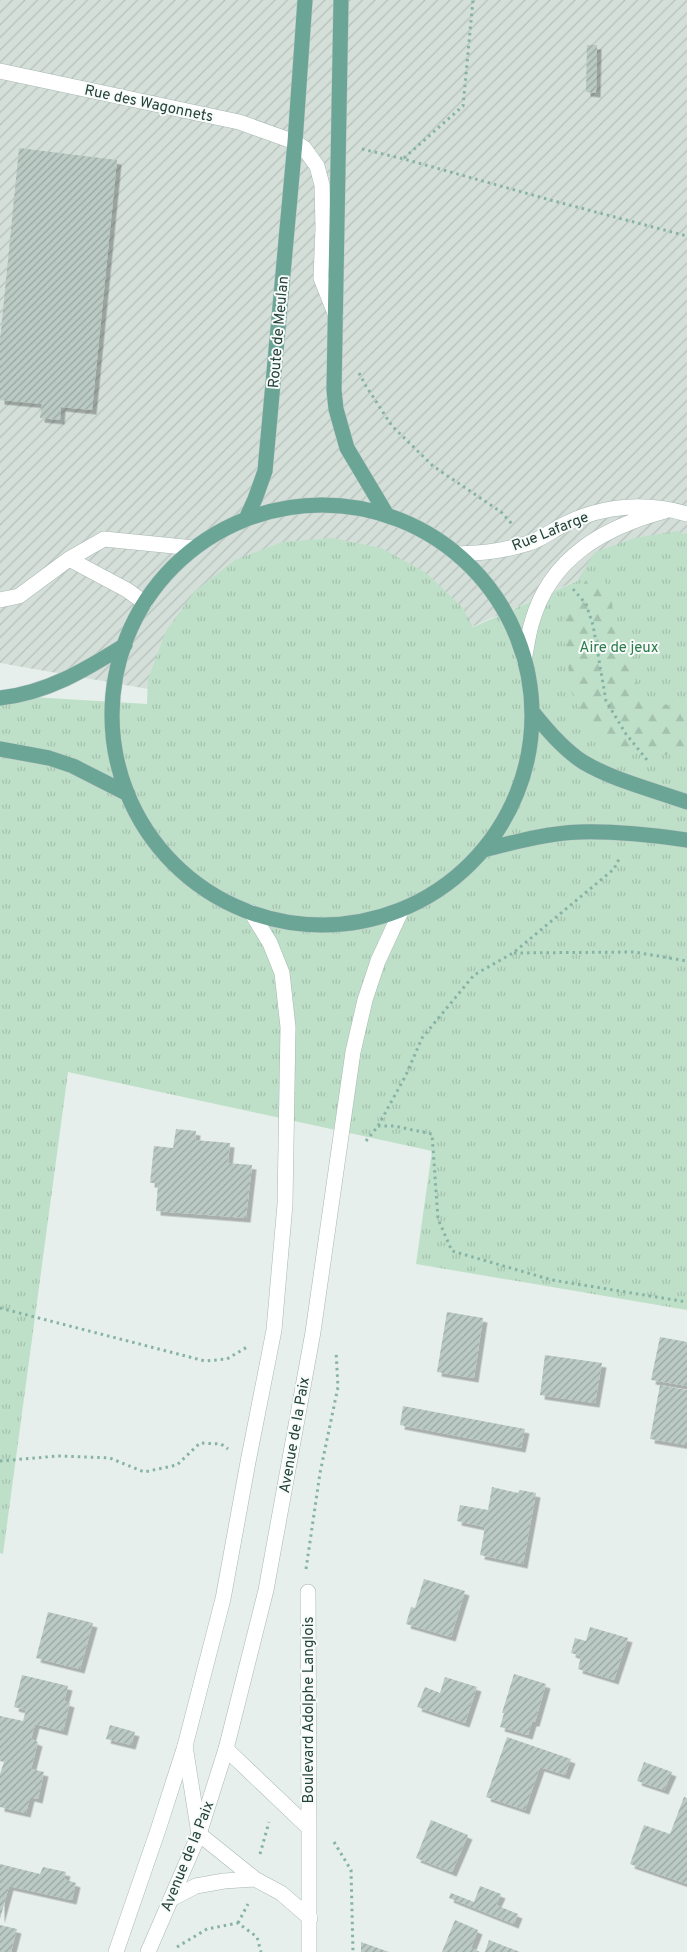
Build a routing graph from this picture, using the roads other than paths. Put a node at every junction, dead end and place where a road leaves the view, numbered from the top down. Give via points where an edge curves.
1 (305, 0) edge
2 (341, 0) edge
3 (0, 71) edge
4 (296, 142) junction
5 (336, 316) junction
6 (671, 509) junction
7 (687, 514) edge
8 (387, 515) junction
9 (246, 519) junction
10 (194, 548) junction
11 (457, 554) junction
12 (69, 559) junction
13 (0, 600) edge
14 (145, 602) junction
15 (125, 645) junction
16 (524, 660) junction
17 (0, 698) edge
18 (532, 710) junction
19 (0, 749) edge
20 (128, 794) junction
21 (687, 802) edge
22 (687, 840) edge
23 (483, 850) junction
24 (402, 909) junction
25 (250, 912) junction
26 (308, 1592) road end
27 (185, 1746) junction
28 (226, 1749) junction
29 (309, 1828) junction
30 (199, 1834) junction
31 (254, 1879) junction
32 (171, 1899) junction
33 (310, 1918) junction
34 (116, 1952) edge
35 (148, 1952) edge
36 (309, 1952) edge

1 - 4 main road, Route de Meulan
2 - 5 main road
3 - 4 street, Rue des Wagonnets via 239,122
4 - 5 street via 317,166 322,185 321,278
4 - 9 main road, Route de Meulan via 265,471
5 - 8 main road via 334,390 341,430 347,448
6 - 7 street, Rue Lafarge
6 - 11 street, Rue Lafarge via 642,505 600,511 573,520 531,543 491,553
6 - 16 street, Rue Lafarge via 609,531 589,543 558,572 532,619
8 - 9 main road via 346,506 310,505
8 - 11 main road via 422,530
9 - 10 main road
10 - 12 street via 104,539
10 - 14 main road
11 - 16 main road via 496,597 511,623
12 - 13 street via 19,596
12 - 14 street
14 - 15 main road
15 - 17 main road via 44,689
15 - 20 main road via 116,677 113,720 118,762
16 - 18 main road
18 - 21 main road via 562,745 582,761
18 - 23 main road via 529,748 520,785 504,819
19 - 20 main road via 73,766
20 - 25 main road via 151,836 176,866 207,890
22 - 23 main road via 632,833 571,832
23 - 24 main road via 451,881
24 - 25 main road via 360,922 327,925 283,921
24 - 28 street, Avenue de la Paix via 378,961 353,1052 313,1332 266,1590
25 - 27 street via 270,943 282,974 288,1027 285,1204 274,1330 223,1599
26 - 29 street, Boulevard Adolphe Langlois
27 - 30 street
27 - 34 street
28 - 29 street, Boulevard Adolphe Langlois
28 - 30 street, Avenue de la Paix
29 - 33 street, Boulevard Adolphe Langlois
30 - 31 street
30 - 32 street, Avenue de la Paix
31 - 32 street via 196,1886
31 - 33 street via 281,1893
32 - 35 street, Avenue de la Paix
33 - 36 street, Boulevard Adolphe Langlois

